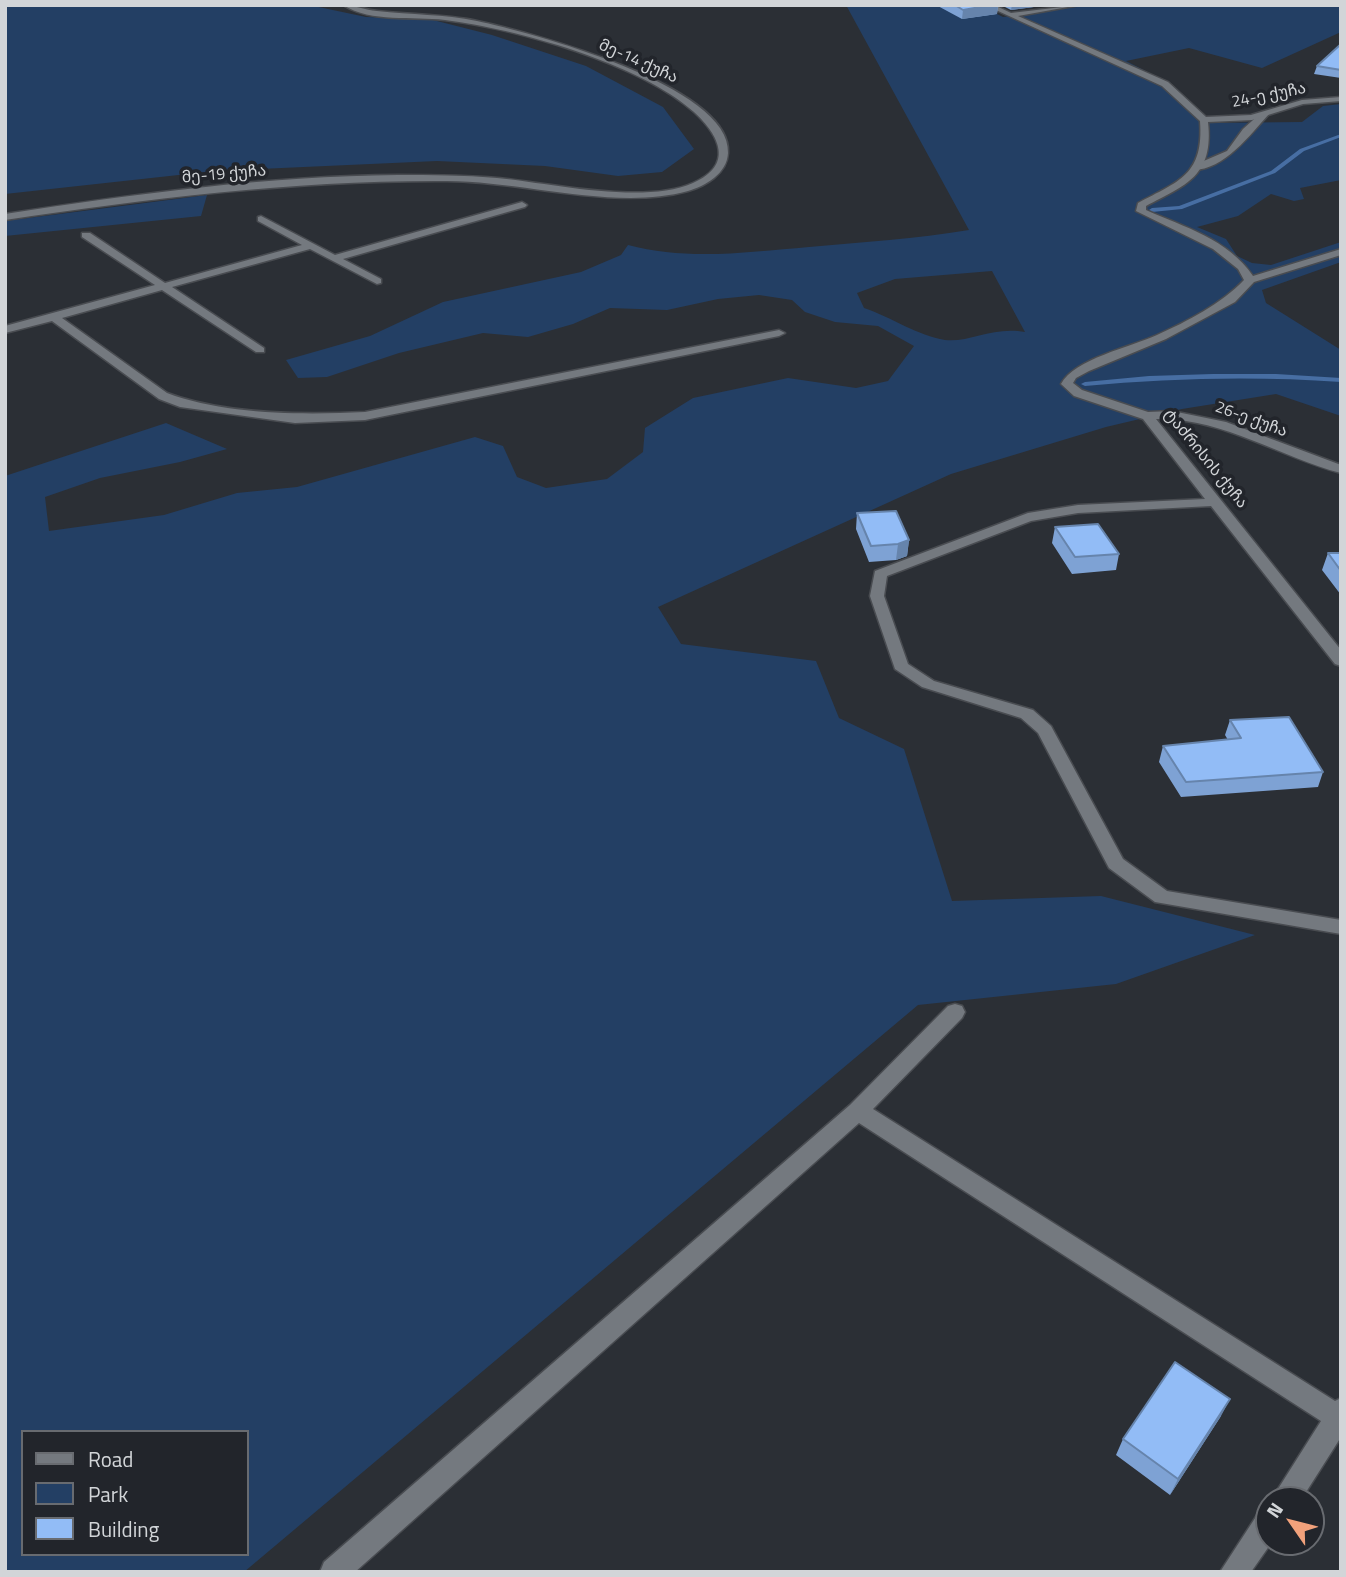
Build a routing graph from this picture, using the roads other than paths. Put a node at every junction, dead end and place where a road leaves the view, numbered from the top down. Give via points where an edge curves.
1 (346, 5) edge
2 (988, 5) edge
3 (1076, 5) edge
4 (1009, 15) junction
5 (1341, 99) edge
6 (1265, 114) junction
7 (1204, 120) junction
8 (1195, 168) junction
9 (448, 178) joint
10 (522, 205) dead end
11 (5, 217) edge
12 (261, 219) dead end
13 (86, 235) dead end
14 (312, 246) junction
15 (1341, 252) edge
16 (335, 258) junction
17 (1250, 280) junction
18 (377, 281) dead end
19 (164, 287) junction
20 (54, 317) junction
21 (5, 330) edge
22 (779, 333) dead end
23 (260, 350) dead end
24 (1147, 416) junction
25 (1341, 469) edge
26 (1217, 502) junction
27 (1341, 661) edge
28 (1341, 927) edge
29 (955, 1012) dead end
30 (858, 1111) junction
31 (1339, 1414) edge
32 (1295, 1486) edge
33 (1255, 1542) edge
34 (334, 1572) edge
35 (1234, 1572) edge

1 - 9 street, მე-14 ქუჩა via 371,12 481,23 629,70 697,110 723,140 725,156 708,179 645,195
2 - 4 street
3 - 4 street
4 - 7 street via 1164,84
5 - 6 street, 24-ე ქუჩა via 1302,102
6 - 7 street, 24-ე ქუჩა
6 - 8 street via 1230,152
7 - 8 street via 1201,160
8 - 17 street via 1187,181 1141,205 1141,211 1209,242 1244,268
9 - 11 street, მე-19 ქუჩა via 208,191
10 - 16 street
12 - 14 street
13 - 19 street
14 - 16 street
14 - 19 street
15 - 17 street
16 - 18 street
17 - 24 street, ტაძრისის ქუჩა via 1231,300 1071,376 1067,384 1078,393
19 - 20 street
19 - 23 street
20 - 21 street
20 - 22 street via 163,396 184,404 321,420 365,416
24 - 25 street, 26-ე ქუჩა via 1172,414 1209,422
24 - 26 street, ტაძრისის ქუჩა
26 - 27 street, ტაძრისის ქუჩა
26 - 28 street via 1078,509 1028,517 880,574 877,596 901,666 928,684 1027,714 1045,730 1116,863 1162,897
29 - 30 street
30 - 31 street
30 - 34 street
31 - 32 street
33 - 35 street

